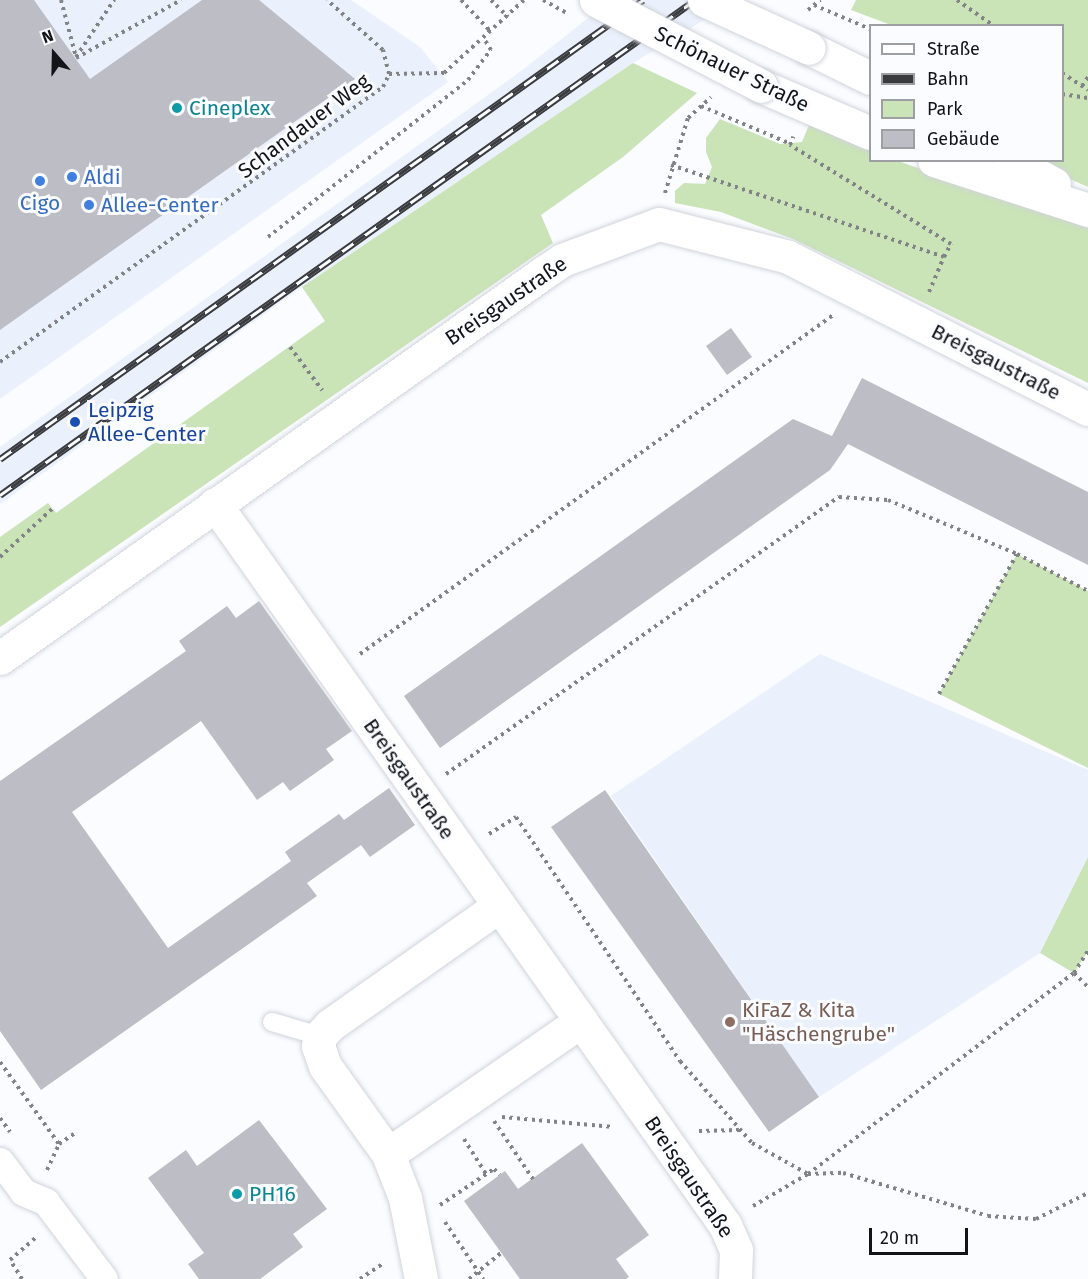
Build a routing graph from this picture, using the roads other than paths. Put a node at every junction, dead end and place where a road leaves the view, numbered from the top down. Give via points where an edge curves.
1 (596, 0) edge
2 (704, 0) edge
3 (869, 78) edge
4 (869, 133) edge
5 (940, 162) edge
6 (1014, 162) edge
7 (1088, 200) edge
8 (1088, 210) edge
9 (1088, 409) edge
10 (215, 504) junction
11 (0, 658) edge
12 (499, 906) junction
13 (581, 1021) junction
14 (272, 1022) dead end
15 (320, 1036) junction
16 (388, 1154) junction
17 (0, 1161) edge
18 (104, 1279) edge
19 (421, 1279) edge
20 (735, 1279) edge

1 - 4 street, Schönauer Straße, bridge via 761,86
2 - 3 street, bridge
5 - 8 street
6 - 7 street
9 - 10 street, Breisgaustraße via 788,257 659,224 562,261
10 - 11 street, Breisgaustraße
10 - 12 street, Breisgaustraße
12 - 13 street, Breisgaustraße
12 - 15 street via 330,1024
13 - 16 street
13 - 20 street, Breisgaustraße via 725,1225 736,1250
14 - 15 lane
15 - 16 street via 318,1046 325,1066
16 - 19 street via 399,1179
17 - 18 street via 23,1192 46,1202

